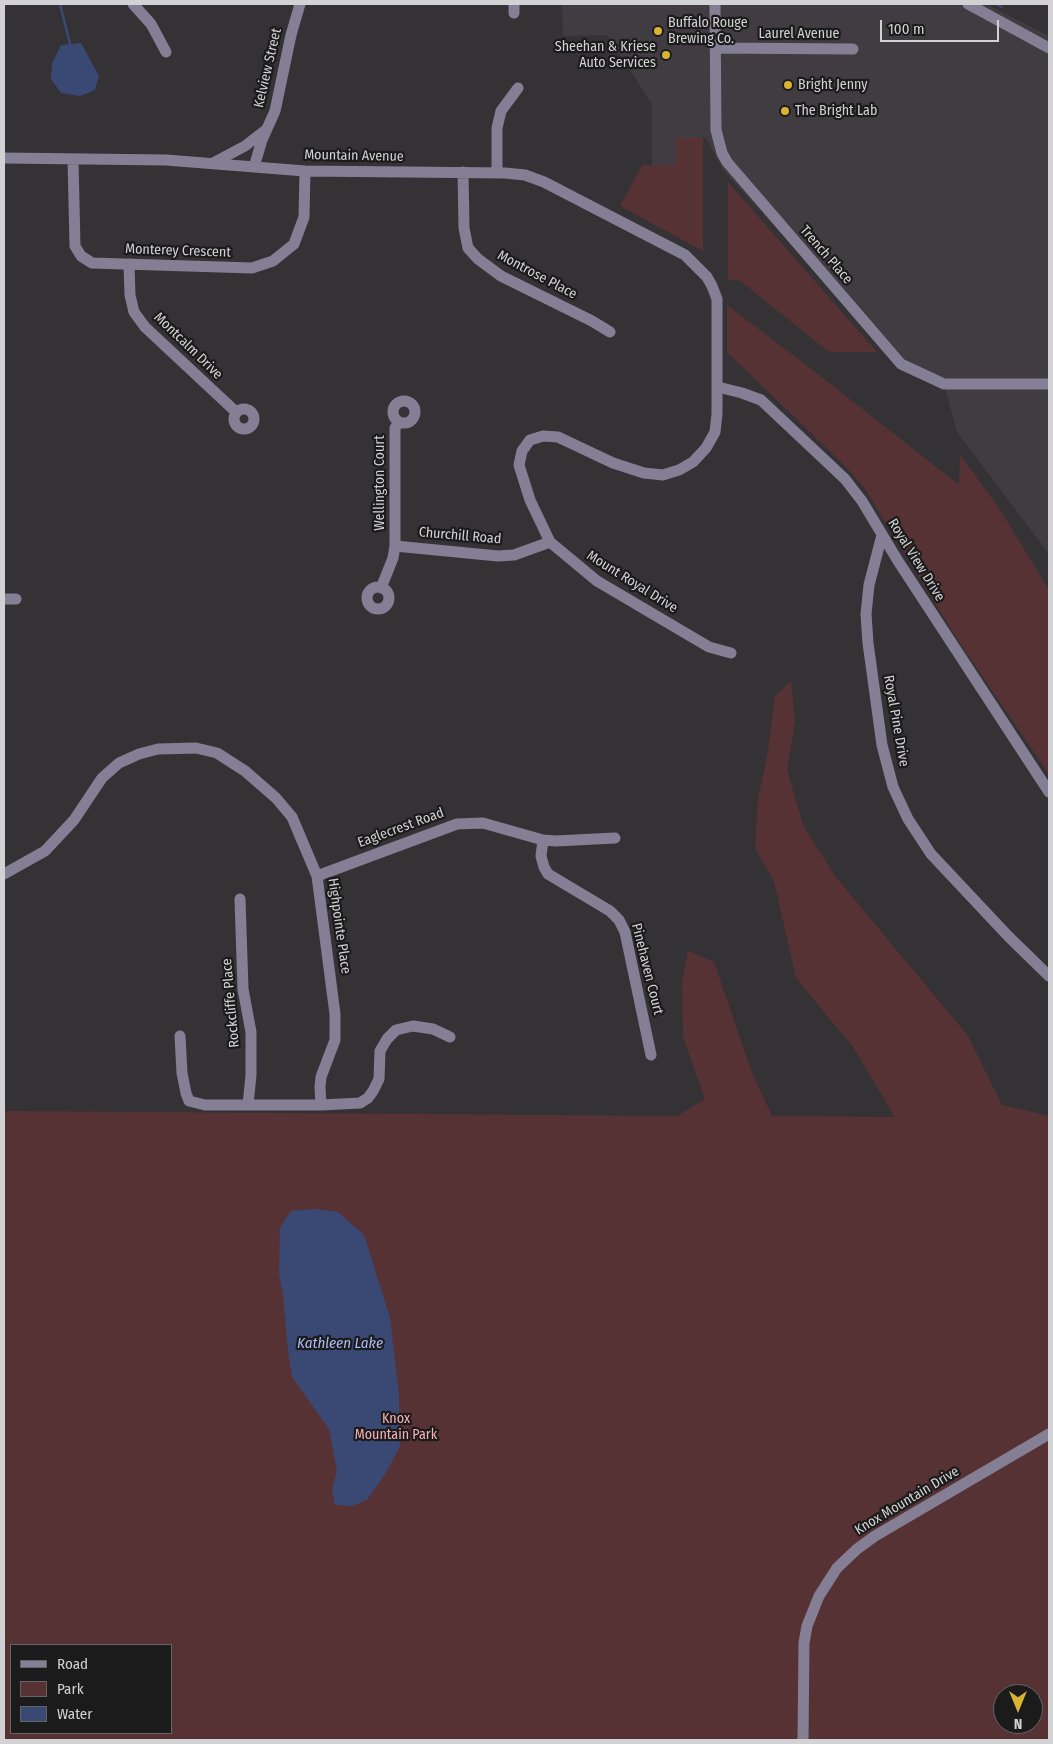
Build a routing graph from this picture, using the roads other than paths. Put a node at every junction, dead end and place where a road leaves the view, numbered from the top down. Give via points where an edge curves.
1 (133, 4) edge
2 (299, 4) edge
3 (715, 4) edge
4 (968, 4) edge
5 (715, 48) junction
6 (1049, 48) edge
7 (853, 49) dead end
8 (166, 52) dead end
9 (518, 88) dead end
10 (267, 129) junction
11 (4, 158) edge
12 (73, 159) junction
13 (211, 164) junction
14 (254, 167) junction
15 (305, 171) junction
16 (463, 172) junction
17 (497, 173) junction
18 (684, 255) joint
19 (129, 264) junction
20 (610, 332) dead end
21 (1049, 384) edge
22 (718, 387) junction
23 (236, 412) dead end
24 (399, 422) dead end
25 (882, 535) junction
26 (550, 542) junction
27 (395, 546) junction
28 (381, 588) dead end
29 (4, 599) edge
30 (16, 599) dead end
31 (731, 654) dead end
32 (1049, 792) edge
33 (615, 838) dead end
34 (543, 840) junction
35 (4, 874) edge
36 (318, 876) junction
37 (240, 899) dead end
38 (1049, 976) edge
39 (180, 1036) dead end
40 (450, 1037) dead end
41 (651, 1055) dead end
42 (248, 1105) junction
43 (321, 1105) junction
44 (1049, 1434) edge
45 (803, 1740) edge

1 - 8 street via 150,24
2 - 10 street, Kelview Street via 275,110
3 - 5 street, Trench Place
4 - 6 street
5 - 7 street, Laurel Avenue
5 - 21 street, Trench Place via 716,120 719,145 727,162 900,364 944,384
9 - 17 street via 501,111 497,128
10 - 13 street via 245,146
10 - 14 street, Kelview Street
11 - 12 street, Mountain Avenue
12 - 13 street, Mountain Avenue
12 - 19 street, Monterey Crescent via 75,246 81,256 92,263
13 - 14 street, Mountain Avenue
14 - 15 street, Mountain Avenue
15 - 16 street, Mountain Avenue
15 - 19 street, Monterey Crescent via 304,217 294,244 273,261 252,268
16 - 17 street, Mountain Avenue
16 - 20 street, Montrose Place via 464,228 468,248 478,259 501,276
17 - 18 street, Mountain Avenue via 525,175 544,182
18 - 22 street, Mount Royal Drive via 707,277 717,299
19 - 23 street, Montcalm Drive via 134,312 145,327
22 - 25 street, Royal View Drive via 761,400 845,480
22 - 26 street, Mount Royal Drive via 715,432 706,448 693,462 663,475 613,463 558,438 543,436 530,440 522,451 519,465 530,500
24 - 27 street, Wellington Court via 395,428
25 - 32 street, Royal View Drive
25 - 38 street, Royal Pine Drive via 869,584 866,614 882,745 893,787 908,819 931,854
26 - 27 street, Churchill Road via 514,556
26 - 31 street, Mount Royal Drive via 597,581 709,647
27 - 28 street, Wellington Court
29 - 30 street
33 - 34 street, Eaglecrest Road
34 - 36 street, Eaglecrest Road via 483,823 457,824
34 - 41 street, Pinehaven Court via 541,856 548,874 610,911 626,932
35 - 36 street, Highpointe Place via 45,851 74,820 102,778 119,764 158,749 196,748 216,753 245,771 276,798 292,817
36 - 43 street, Highpointe Place via 335,1014 335,1040 321,1077
37 - 42 street, Rockcliffe Place via 243,989 251,1032
39 - 42 street via 182,1073 189,1101 206,1105
40 - 43 street via 433,1029 413,1026 396,1030 380,1051 379,1079 368,1098 360,1103
42 - 43 street
44 - 45 street, Knox Mountain Drive via 875,1536 837,1568 819,1596 807,1626

